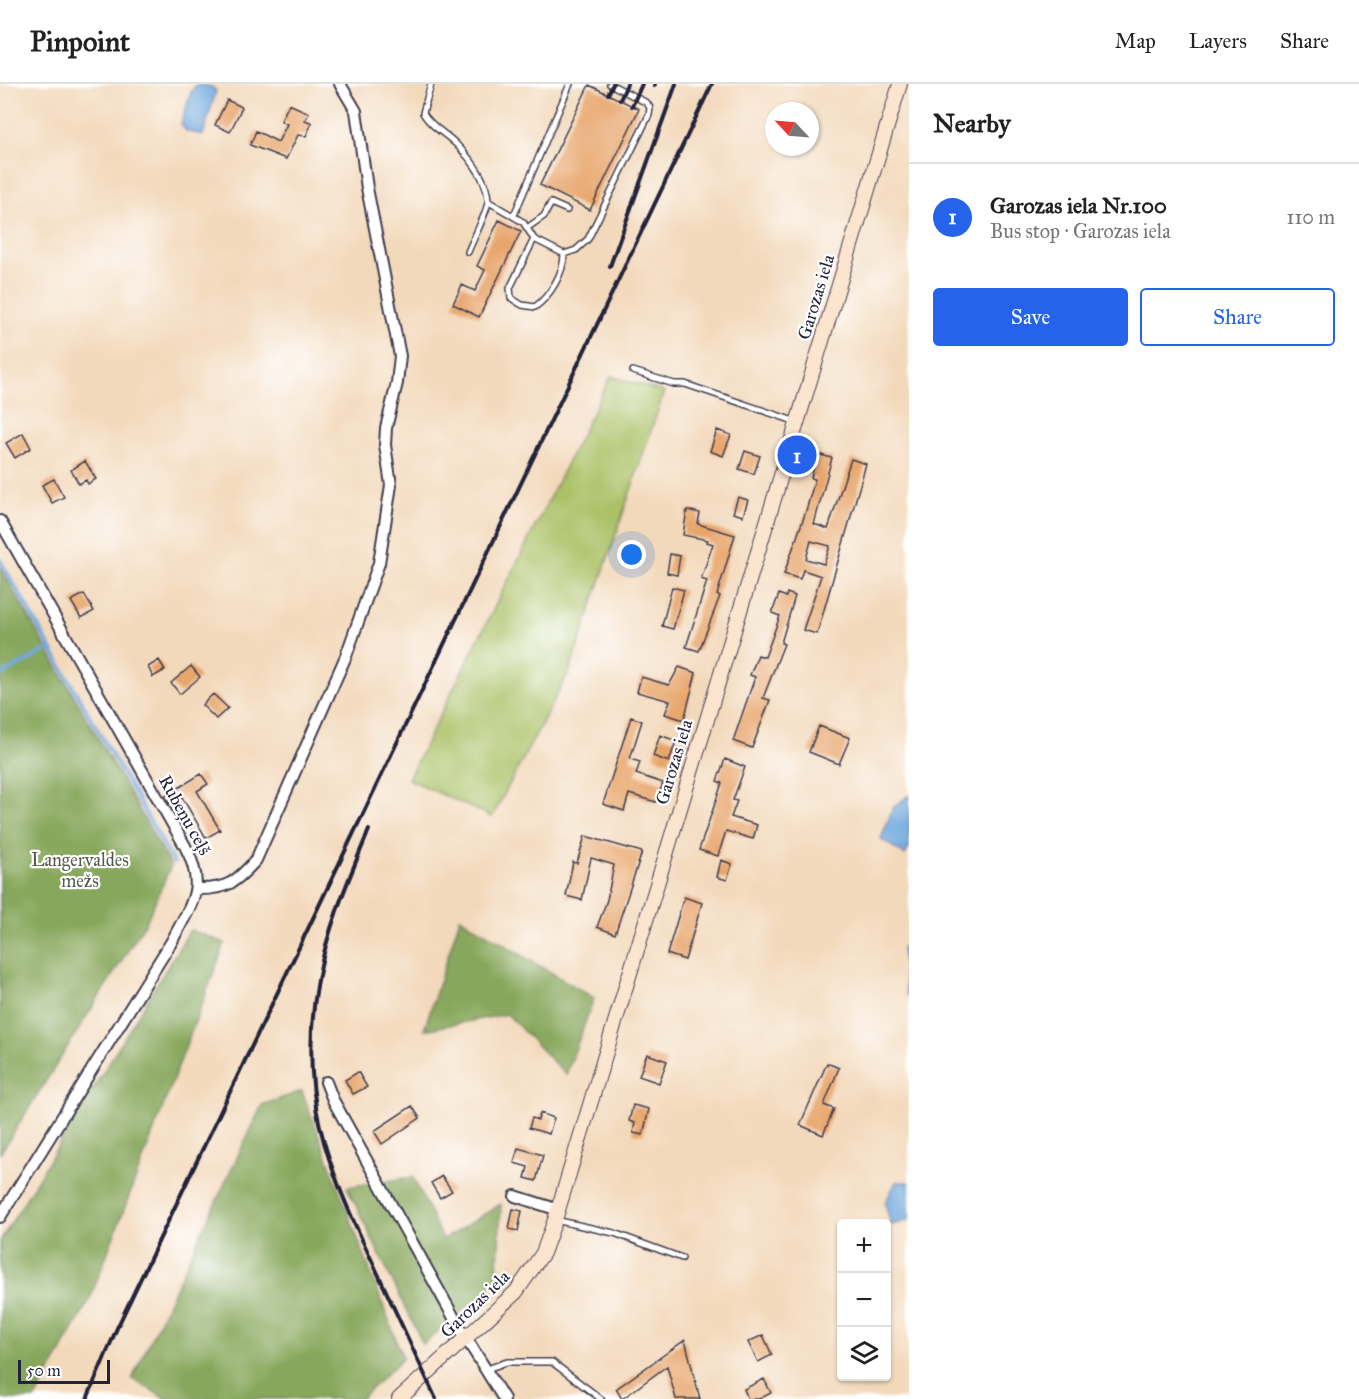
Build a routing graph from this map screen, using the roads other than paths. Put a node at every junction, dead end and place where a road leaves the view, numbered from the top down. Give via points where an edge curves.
1 (340, 84) edge
2 (431, 84) edge
3 (570, 84) edge
4 (610, 84) edge
5 (900, 84) edge
6 (489, 202) junction
7 (567, 210) dead end
8 (514, 215) junction
9 (527, 228) junction
10 (534, 239) junction
11 (468, 252) dead end
12 (564, 254) junction
13 (633, 371) dead end
14 (797, 422) junction
15 (0, 521) edge
16 (196, 889) junction
17 (326, 1082) dead end
18 (515, 1196) dead end
19 (557, 1215) junction
20 (0, 1217) edge
21 (682, 1258) dead end
22 (466, 1339) junction
23 (487, 1369) junction
24 (399, 1399) edge
25 (504, 1399) edge
26 (601, 1399) edge

1 - 16 street via 356,111 400,356 386,428 391,485 379,563 346,656 256,860 228,885 215,890
2 - 6 lane via 423,112 428,123 456,144 469,160 483,179
3 - 8 lane
4 - 12 lane via 647,103 649,115 588,239
5 - 14 main road, Garozas iela
6 - 8 lane
6 - 11 lane
7 - 9 lane via 551,203 544,216
8 - 9 lane
9 - 10 lane
10 - 12 lane
10 - 12 lane via 510,288 511,298 522,305 534,307 544,300 564,265
13 - 14 lane via 685,384
14 - 19 main road, Garozas iela
15 - 16 street, Rubeņu ceļš via 185,846 195,866
16 - 20 street, Rubeņu ceļš via 172,941
17 - 22 street
18 - 19 street
19 - 21 lane
19 - 22 main road, Garozas iela via 543,1253 529,1276
22 - 23 street
22 - 24 main road, Garozas iela
23 - 25 street
23 - 26 lane via 507,1362 552,1362

